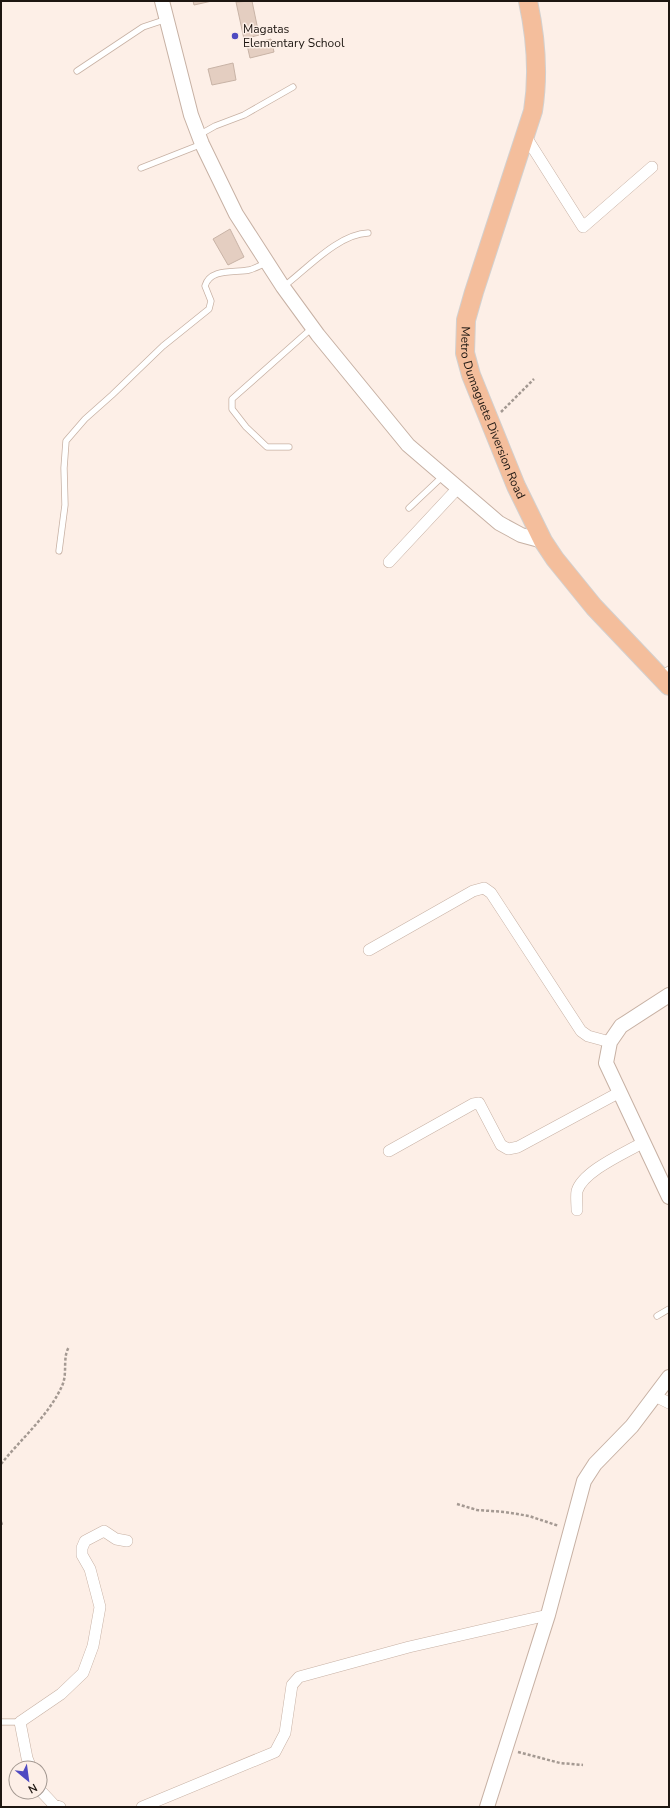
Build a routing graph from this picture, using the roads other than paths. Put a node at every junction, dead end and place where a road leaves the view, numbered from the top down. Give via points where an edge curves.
1 (162, 1) edge
2 (528, 1) edge
3 (167, 19) junction
4 (77, 72) dead end
5 (293, 87) dead end
6 (526, 137) junction
7 (200, 140) junction
8 (652, 167) dead end
9 (141, 168) dead end
10 (368, 233) dead end
11 (266, 263) junction
12 (283, 287) junction
13 (312, 327) junction
14 (289, 447) dead end
15 (443, 476) junction
16 (457, 489) junction
17 (410, 508) dead end
18 (543, 541) junction
19 (59, 551) dead end
20 (389, 562) dead end
21 (666, 677) edge
22 (369, 950) dead end
23 (669, 995) edge
24 (610, 1042) junction
25 (620, 1092) junction
26 (642, 1143) junction
27 (389, 1151) dead end
28 (668, 1190) edge
29 (577, 1210) dead end
30 (669, 1309) edge
31 (657, 1316) dead end
32 (669, 1377) edge
33 (655, 1396) junction
34 (669, 1403) edge
35 (126, 1541) dead end
36 (548, 1615) junction
37 (1, 1722) edge
38 (20, 1722) junction
39 (28, 1760) edge
40 (48, 1799) edge
41 (60, 1807) edge
42 (142, 1807) edge
43 (487, 1807) edge

1 - 3 street
2 - 6 highway, Metro Dumaguete Diversion Road via 537,58 537,86
3 - 4 lane via 143,27
3 - 7 street via 191,115
5 - 7 lane via 244,115 215,126
6 - 8 street via 583,227
6 - 18 highway, Metro Dumaguete Diversion Road via 466,320 465,353 489,424
7 - 9 lane
7 - 11 street via 236,214
10 - 12 lane via 360,233 345,239
11 - 12 street
11 - 19 lane via 249,270 223,272 206,282 204,286 211,301 209,309 163,346 85,419 66,442 65,505
12 - 13 street
13 - 14 lane via 232,399 232,410 266,447
13 - 15 street via 392,428
15 - 16 street
15 - 17 lane
16 - 18 street via 499,523 522,535
16 - 20 street
18 - 21 highway, Metro Dumaguete Diversion Road via 554,559 594,607
22 - 24 street via 473,891 484,888 491,893 581,1031 588,1036
23 - 24 street via 621,1026
24 - 25 street via 606,1063
25 - 26 street
25 - 27 street via 508,1150 501,1145 479,1103
26 - 28 street
26 - 29 street via 583,1180 577,1191
30 - 31 lane
32 - 33 street
33 - 34 street
33 - 36 street via 632,1426 595,1464 584,1481
35 - 38 street via 116,1539 104,1531 85,1541 82,1555 90,1569 100,1607 93,1646 83,1673 61,1694
36 - 42 street via 409,1647 299,1677 292,1686 285,1733 275,1752
36 - 43 street
37 - 38 lane
38 - 39 street
40 - 41 street

